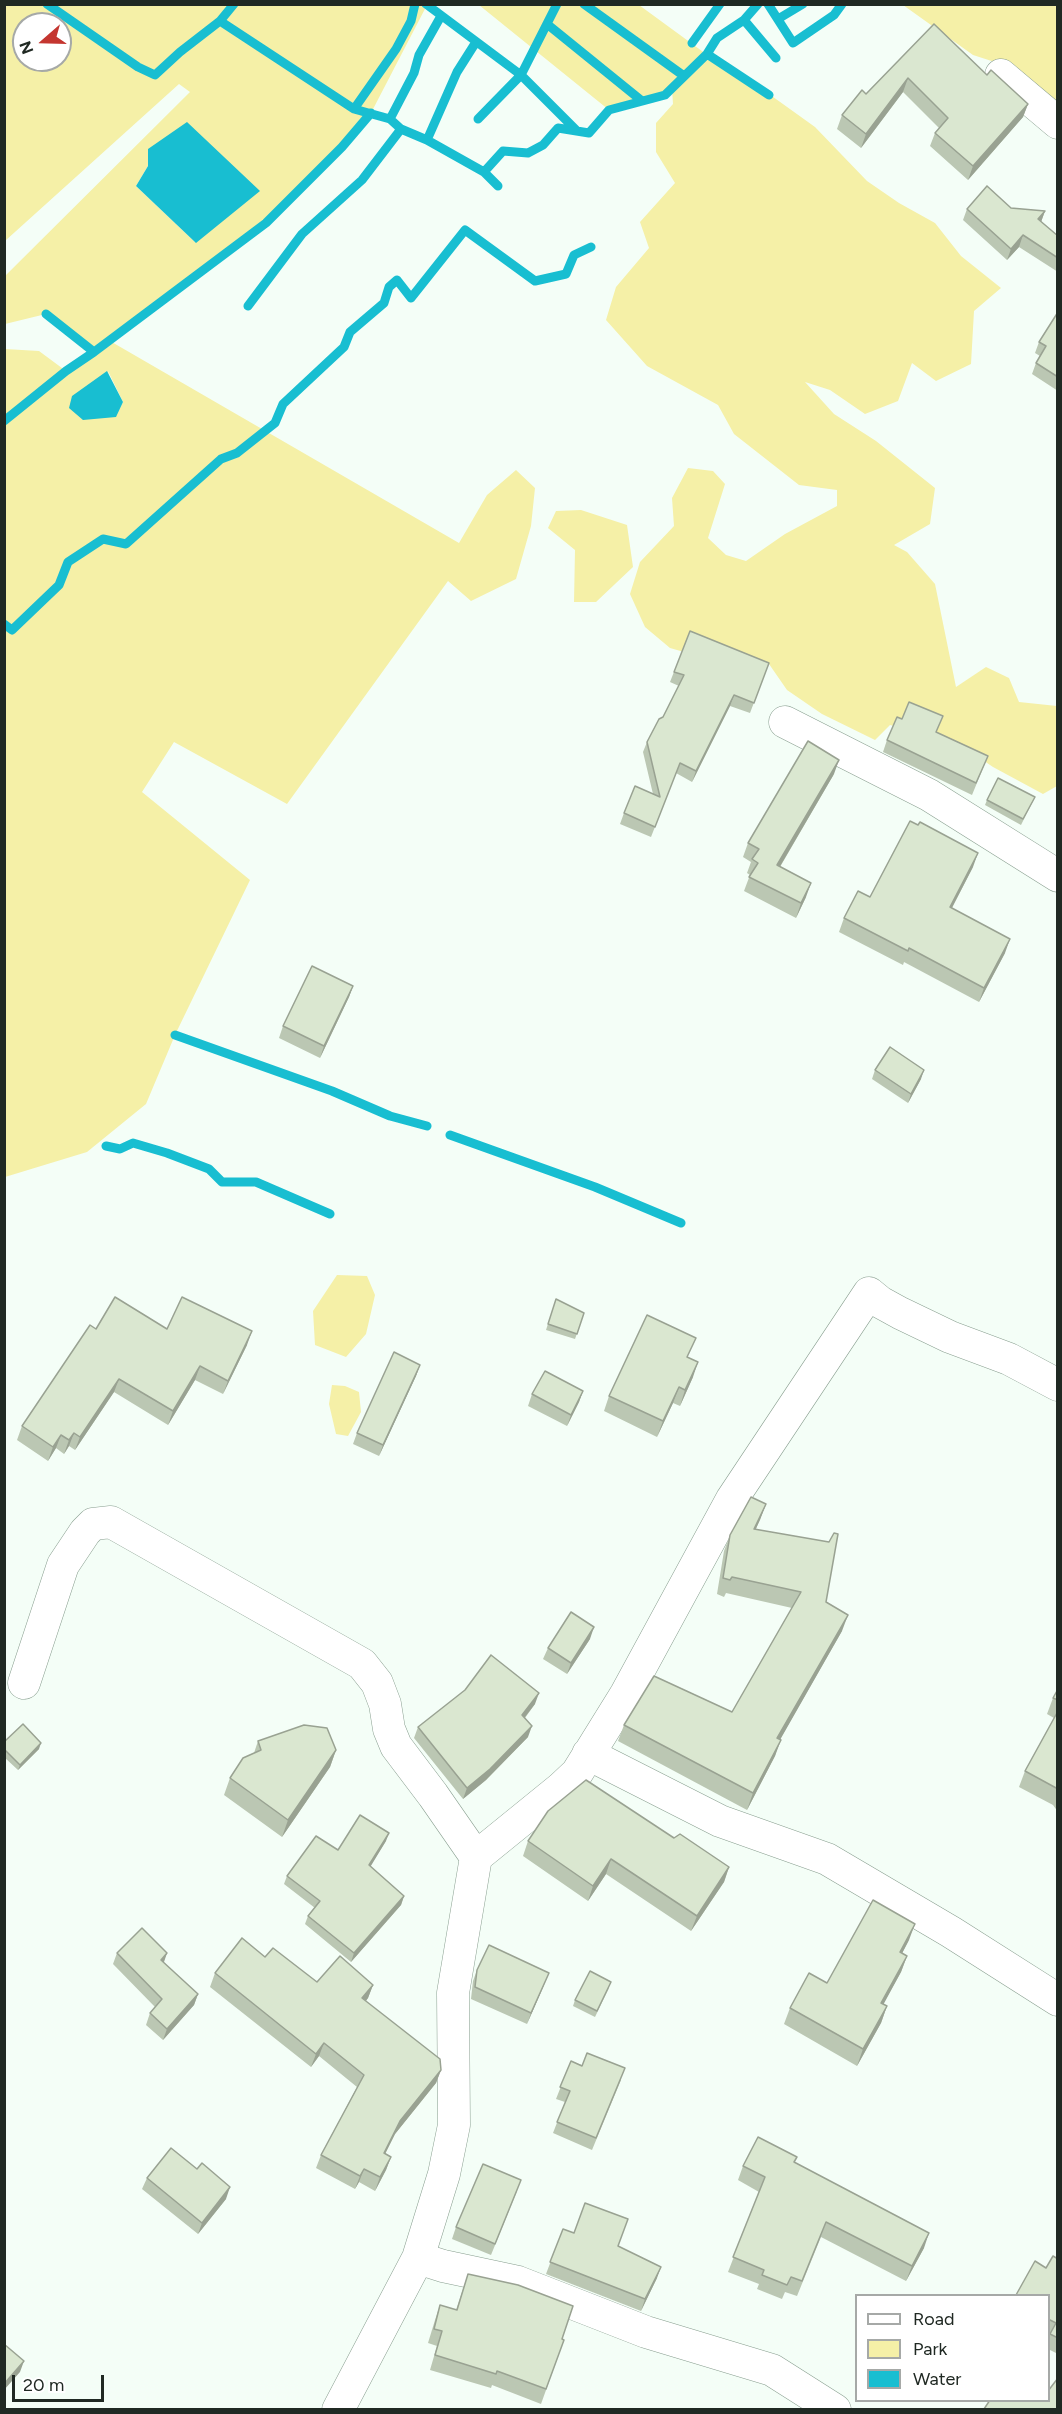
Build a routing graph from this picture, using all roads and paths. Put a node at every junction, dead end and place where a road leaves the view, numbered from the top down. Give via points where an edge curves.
1 (1001, 75) dead end
2 (1058, 123) edge
3 (785, 722) dead end
4 (1058, 876) edge
5 (1058, 1385) edge
6 (24, 1683) dead end
7 (588, 1754) junction
8 (476, 1857) junction
9 (1058, 2000) edge
10 (418, 2258) junction
11 (338, 2409) edge
12 (835, 2409) edge

1 - 2 street
3 - 4 street via 928,795
5 - 7 street via 1009,1359 900,1313 869,1293 732,1499 626,1694
6 - 8 street via 63,1565 93,1524 111,1522 362,1664 377,1683 396,1746
7 - 8 street via 577,1773 561,1788
7 - 9 street via 720,1821 826,1859
8 - 10 street via 453,1994 454,2124 444,2174
10 - 11 street
10 - 12 street via 518,2282 646,2332 772,2370

